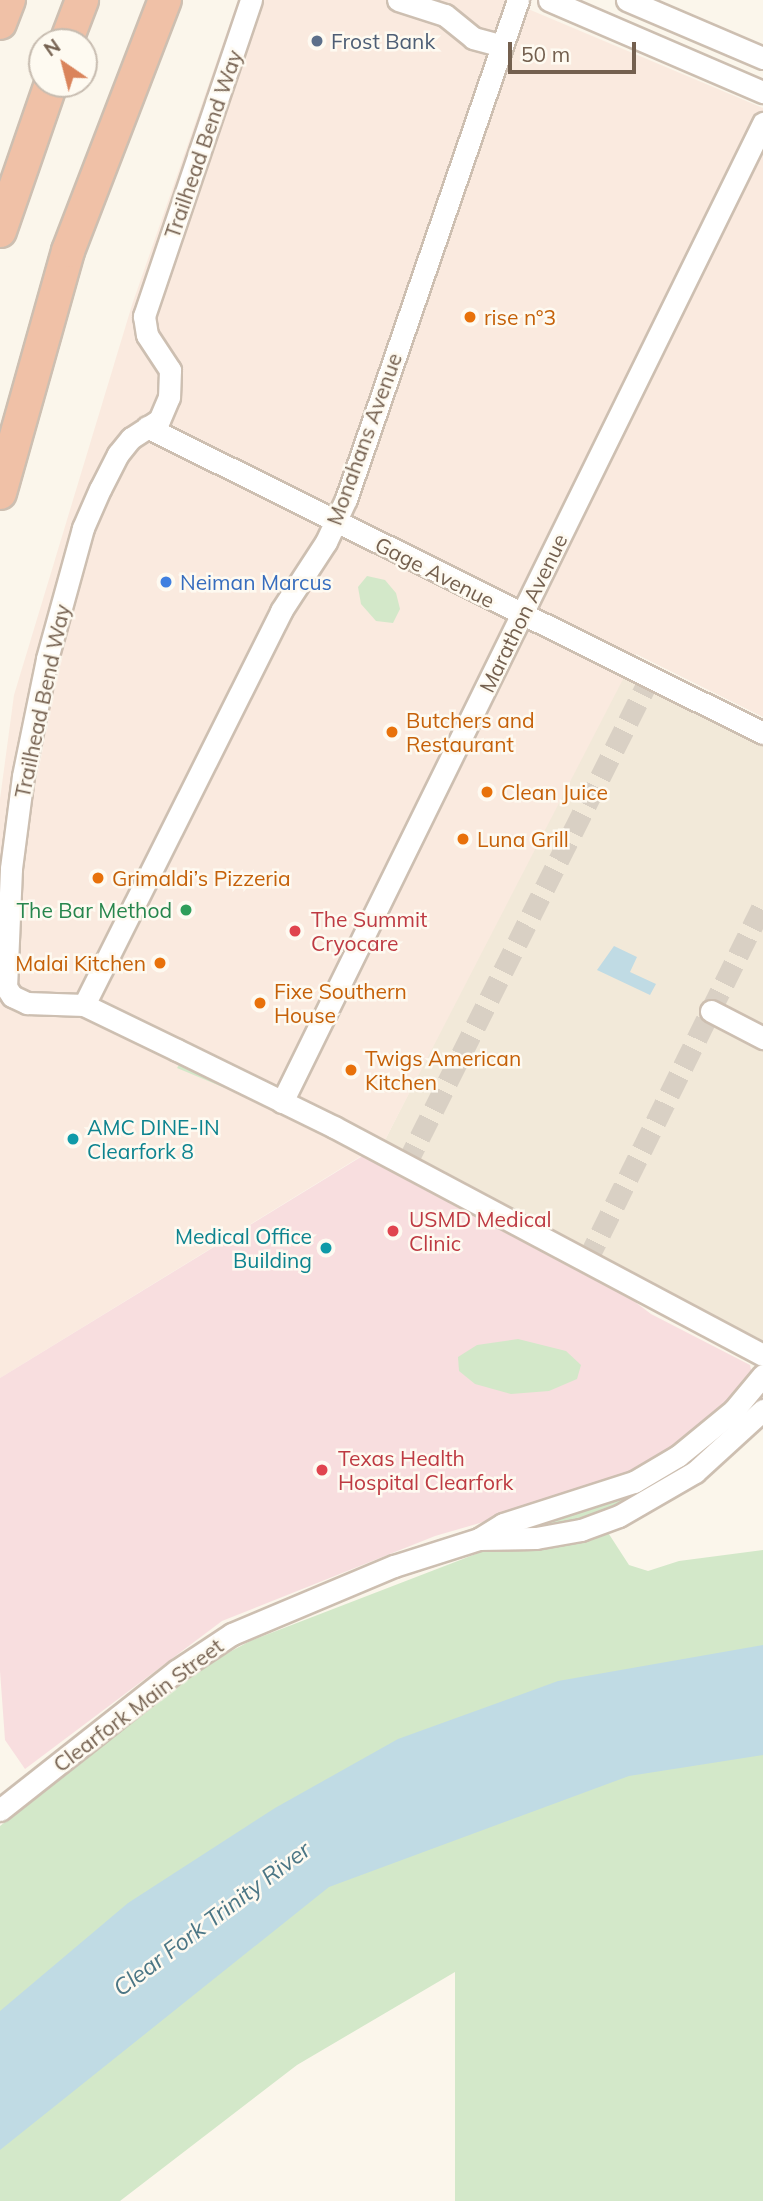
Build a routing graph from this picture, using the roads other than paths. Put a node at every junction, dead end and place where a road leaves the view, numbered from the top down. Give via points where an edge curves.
1 (9, 0) edge
2 (82, 0) edge
3 (165, 0) edge
4 (251, 0) edge
5 (398, 0) edge
6 (518, 0) edge
7 (549, 0) edge
8 (627, 0) edge
9 (0, 23) edge
10 (71, 28) edge
11 (502, 46) junction
12 (763, 58) edge
13 (763, 92) edge
14 (46, 98) edge
15 (763, 123) edge
16 (0, 232) edge
17 (147, 427) junction
18 (0, 492) edge
19 (336, 522) junction
20 (521, 616) junction
21 (763, 733) edge
22 (84, 1005) junction
23 (711, 1012) dead end
24 (763, 1038) edge
25 (282, 1102) junction
26 (763, 1355) edge
27 (763, 1374) edge
28 (763, 1410) edge
29 (479, 1539) junction
30 (0, 1810) edge

1 - 9 highway
2 - 10 highway
3 - 18 highway via 68,251
4 - 17 street, Trailhead Bend Way via 145,316 147,335 166,360 171,380 164,411
5 - 11 street via 445,15 473,38
6 - 11 street, Monahans Avenue
7 - 13 street
8 - 12 street
11 - 19 street, Monahans Avenue
14 - 16 highway
15 - 20 street, Marathon Avenue
17 - 19 street, Gage Avenue
17 - 22 street, Trailhead Bend Way via 118,454 83,528 47,659 23,776 11,869 3,978 8,992 27,1003
19 - 20 street, Gage Avenue
19 - 22 street, Monahans Avenue via 281,611
20 - 21 street, Gage Avenue
20 - 25 street, Marathon Avenue
22 - 25 street, Trailhead Bend Way
23 - 24 street
25 - 26 street, Trailhead Bend Way
27 - 29 street, Clearfork Main Street via 734,1410 678,1456 590,1500 503,1524
28 - 29 street, Clearfork Main Street via 695,1472 619,1516 581,1530 536,1538
29 - 30 street, Clearfork Main Street via 394,1566 232,1634 176,1671

